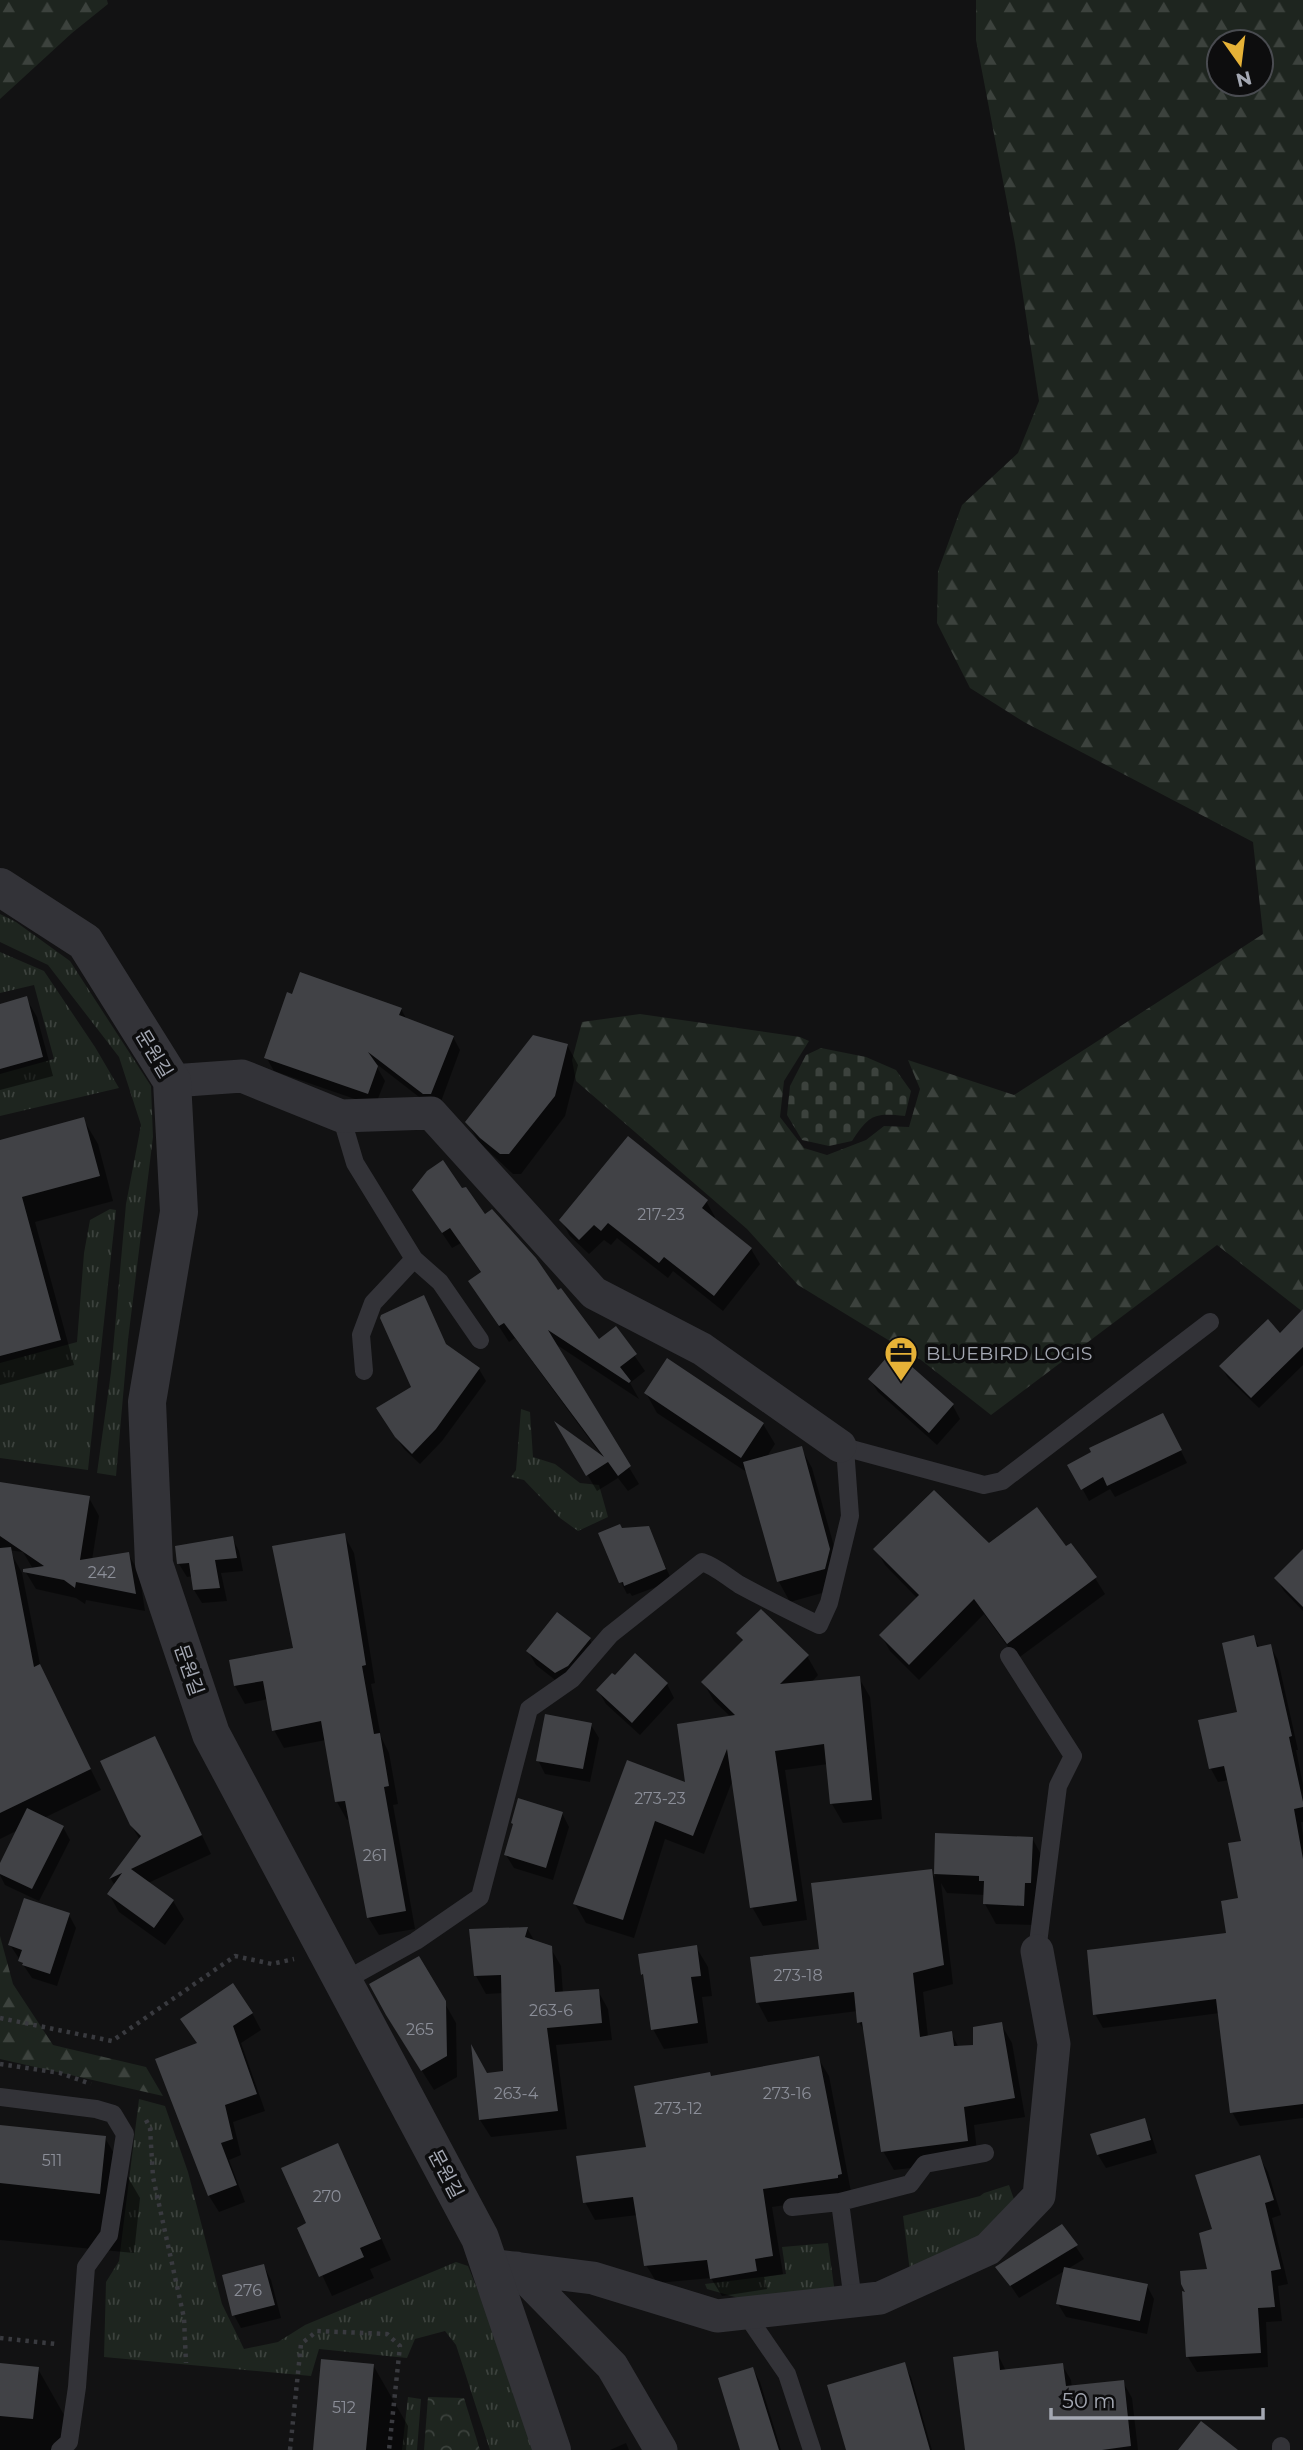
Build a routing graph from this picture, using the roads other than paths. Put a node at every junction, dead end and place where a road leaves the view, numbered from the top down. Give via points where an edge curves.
1 (0, 887) edge
2 (172, 1081) junction
3 (341, 1116) junction
4 (414, 1259) junction
5 (1210, 1322) dead end
6 (480, 1340) dead end
7 (364, 1371) dead end
8 (843, 1447) junction
9 (1009, 1656) dead end
10 (1037, 1951) joint
11 (334, 1967) junction
12 (0, 2097) edge
13 (985, 2153) dead end
14 (840, 2202) junction
15 (792, 2207) dead end
16 (503, 2267) junction
17 (853, 2301) junction
18 (745, 2313) junction
19 (60, 2450) edge
20 (552, 2450) edge
21 (661, 2450) edge
22 (813, 2450) edge

1 - 2 street, 문원길 via 85,942
2 - 3 street via 242,1076
2 - 11 street, 문원길 via 179,1212 147,1402 153,1564 211,1734
3 - 4 lane via 355,1163
3 - 8 street via 431,1113 594,1293 702,1349
4 - 6 lane via 440,1282
4 - 7 lane via 373,1303 361,1335
5 - 8 lane via 1002,1480 984,1485
8 - 11 lane via 850,1516 829,1604 819,1625 702,1562 610,1635 572,1679 529,1709 480,1897 416,1941
9 - 10 lane via 1073,1756 1058,1786
10 - 17 street via 1054,2044 1040,2196 988,2249 880,2298
11 - 16 street, 문원길 via 480,2238
12 - 19 lane via 113,2114 125,2134 109,2235 86,2267 77,2387 69,2442
13 - 14 lane via 925,2164 910,2184
14 - 15 lane
14 - 17 lane
16 - 18 street via 593,2278 717,2316
16 - 20 street, 문원길
16 - 21 street via 612,2366
17 - 18 street
18 - 22 lane via 787,2374

